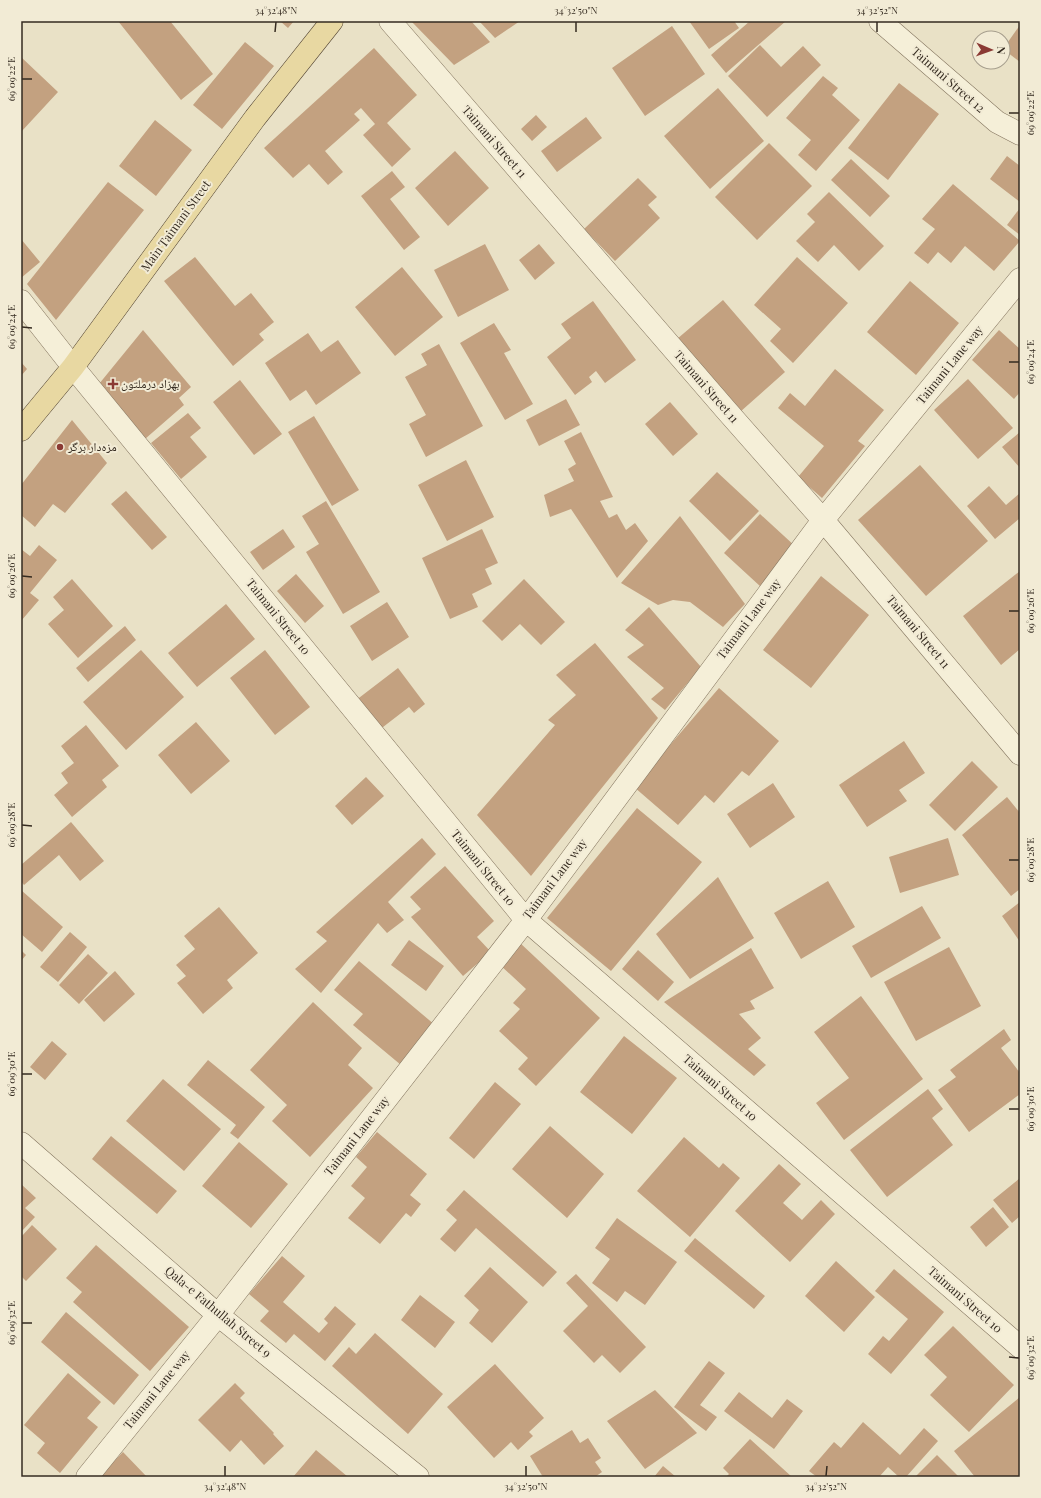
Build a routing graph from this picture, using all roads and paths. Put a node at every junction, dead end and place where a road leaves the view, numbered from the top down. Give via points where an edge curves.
1 (332, 21) edge
2 (390, 21) edge
3 (880, 21) edge
4 (1020, 134) edge
5 (1020, 279) edge
6 (21, 301) edge
7 (73, 367) junction
8 (21, 430) edge
9 (823, 520) junction
10 (1020, 754) edge
11 (526, 920) junction
12 (21, 1143) edge
13 (218, 1315) junction
14 (1020, 1347) edge
15 (87, 1477) edge
16 (418, 1477) edge

1 - 7 main road, Main Taimani Street via 255,118
2 - 9 street, Taimani Street 11
3 - 4 street, Taimani Street 12 via 997,122
5 - 9 street, Taimani Lane way
6 - 7 street, Taimani Street 10
7 - 8 main road, Main Taimani Street
7 - 11 street, Taimani Street 10
9 - 10 street, Taimani Street 11
9 - 11 street, Taimani Lane way
11 - 13 street, Taimani Lane way
11 - 14 street, Taimani Street 10
12 - 13 street, Qala-e Fathullah Street 9
13 - 15 street, Taimani Lane way
13 - 16 street, Qala-e Fathullah Street 9

